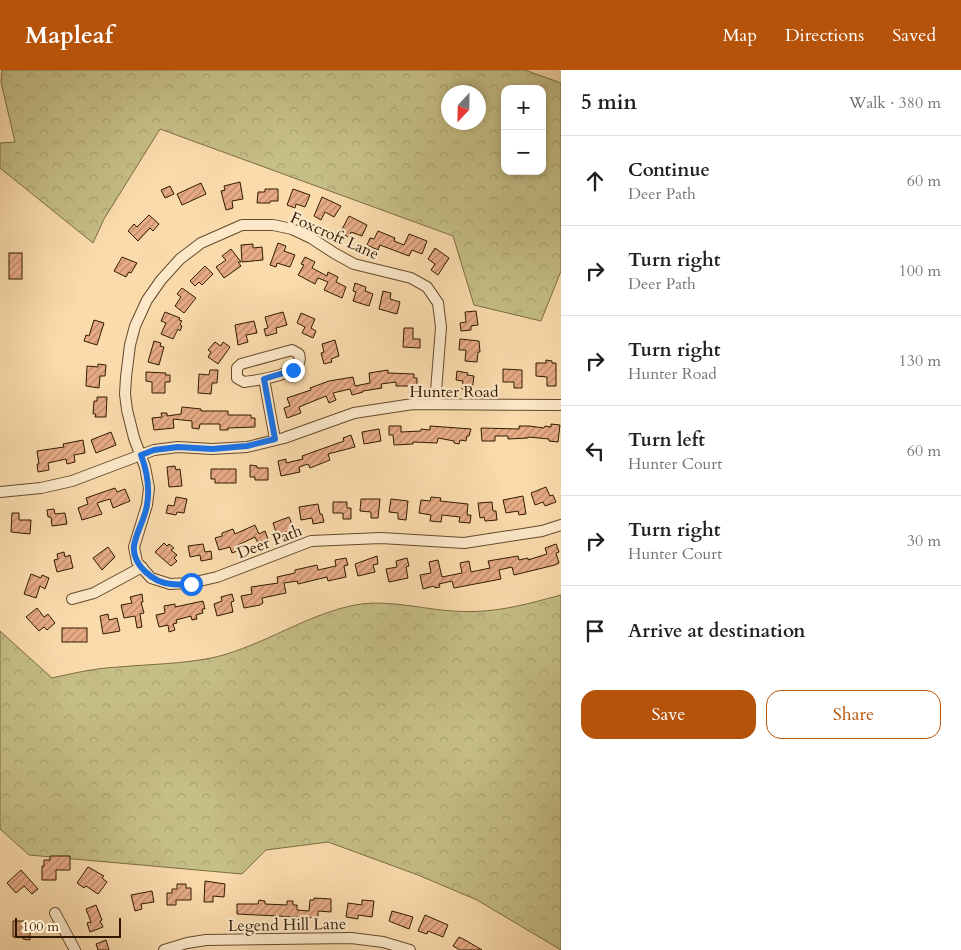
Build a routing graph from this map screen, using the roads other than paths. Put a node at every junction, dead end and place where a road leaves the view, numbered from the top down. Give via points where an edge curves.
1 (264, 379) junction
2 (435, 404) junction
3 (561, 405) edge
4 (275, 439) junction
5 (141, 455) junction
6 (0, 492) edge
7 (561, 525) edge
8 (142, 567) junction
9 (72, 599) dead end
10 (55, 914) dead end
11 (75, 950) edge
12 (164, 950) edge
13 (410, 950) edge

1 - 1 street via 293,370 299,364 299,354 292,350 241,364 237,368 237,378 244,382
1 - 4 street
2 - 3 street, Hunter Road
2 - 4 street, Hunter Road via 354,413
2 - 5 street, Foxcroft Lane via 441,327 438,303 427,287 410,278 354,264 292,230 273,225 242,225 201,243 180,259 147,300 134,326 126,394 134,438
4 - 5 street, Hunter Road via 247,446 178,447
5 - 6 street, Hunter Road via 72,481
5 - 8 street via 148,488 147,505 134,547 137,562
7 - 8 street, Deer Path via 464,543 381,538 311,541 217,578 191,584 170,584 151,578
8 - 9 street via 94,593
10 - 11 street
12 - 13 street, Legend Hill Lane via 206,940 342,938 383,942

